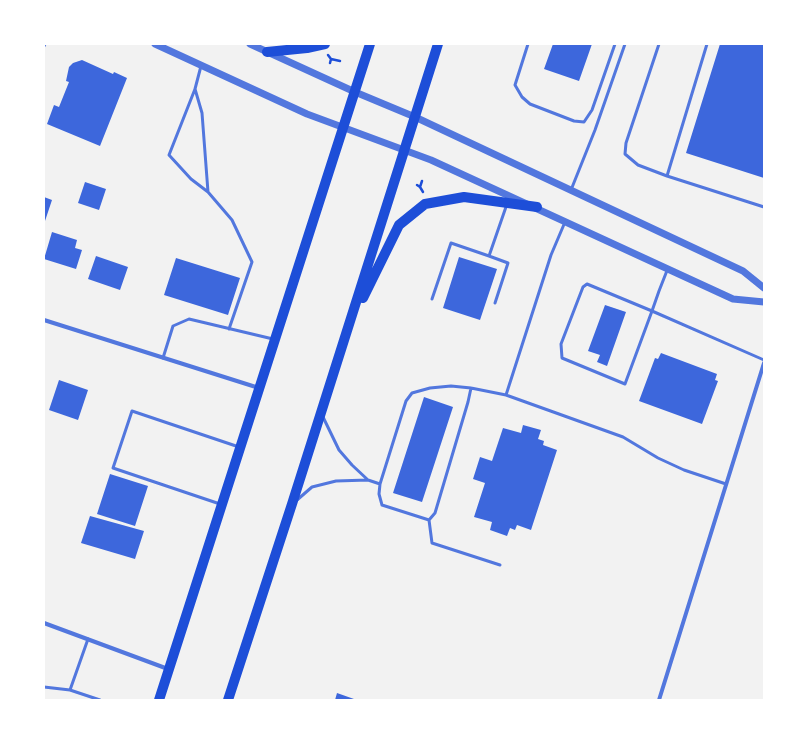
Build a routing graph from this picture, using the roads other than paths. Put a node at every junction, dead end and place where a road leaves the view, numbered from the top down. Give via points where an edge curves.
1 (154, 44) edge
2 (250, 44) edge
3 (325, 44) edge
4 (370, 44) edge
5 (438, 44) edge
6 (528, 44) edge
7 (614, 44) edge
8 (625, 44) edge
9 (659, 44) edge
10 (707, 44) edge
11 (267, 52) junction
12 (201, 66) junction
13 (195, 89) junction
14 (355, 92) junction
15 (415, 117) junction
16 (344, 128) junction
17 (404, 150) junction
18 (667, 176) junction
19 (570, 190) junction
20 (208, 192) junction
21 (509, 199) junction
22 (537, 207) joint
23 (764, 207) edge
24 (566, 221) junction
25 (489, 256) junction
26 (668, 268) junction
27 (764, 288) edge
28 (432, 298) dead end
29 (764, 302) edge
30 (495, 303) dead end
31 (652, 311) junction
32 (44, 320) edge
33 (229, 329) junction
34 (275, 339) junction
35 (163, 358) junction
36 (764, 362) edge
37 (334, 371) junction
38 (259, 388) junction
39 (471, 388) junction
40 (506, 395) junction
41 (321, 413) junction
42 (240, 447) junction
43 (368, 480) junction
44 (380, 484) junction
45 (726, 484) junction
46 (222, 504) junction
47 (292, 504) junction
48 (429, 520) junction
49 (500, 565) dead end
50 (44, 623) edge
51 (88, 639) junction
52 (169, 670) junction
53 (44, 687) edge
54 (70, 690) junction
55 (100, 700) edge
56 (159, 700) edge
57 (228, 700) edge
58 (659, 700) edge

1 - 12 street
2 - 11 street
3 - 11 main road via 312,48
4 - 14 main road
5 - 15 main road
6 - 7 lane via 515,84 522,97 530,104 574,121 584,122 592,110
8 - 19 lane via 595,130
9 - 18 lane via 626,143 625,154 638,165
10 - 18 lane
11 - 14 street
12 - 13 lane
12 - 16 street
13 - 20 lane via 202,113
13 - 20 lane via 169,155
14 - 15 street
14 - 16 main road
15 - 17 main road
15 - 19 street
16 - 17 street
16 - 34 main road
17 - 21 street
17 - 37 main road
18 - 23 lane
19 - 27 street via 743,271
20 - 33 lane via 232,220 252,262
21 - 22 main road
21 - 25 lane
21 - 37 main road via 464,197 425,204 398,225 372,277
22 - 24 street
24 - 26 street
24 - 40 lane via 551,255
25 - 28 lane via 451,243
25 - 30 lane via 508,263
26 - 29 street via 733,299
26 - 31 lane
31 - 31 lane via 625,384 562,358 561,344 583,287 587,284
31 - 36 lane
32 - 35 street
33 - 34 lane
33 - 35 lane via 189,319 173,326
34 - 38 main road
35 - 38 street
36 - 45 street
37 - 41 main road
38 - 42 main road
39 - 40 lane
39 - 44 lane via 430,388 412,393 406,401
39 - 48 lane via 435,512
40 - 45 lane via 623,437 684,470
41 - 43 lane via 339,450
41 - 47 main road
42 - 46 main road
42 - 46 lane via 132,411 113,468
43 - 44 lane
43 - 47 lane via 336,481 312,488
44 - 48 lane via 382,505
45 - 58 street
46 - 52 main road
47 - 57 main road
48 - 49 lane via 432,543
50 - 51 street
51 - 52 street
51 - 54 lane
52 - 56 main road
53 - 54 lane
54 - 55 lane

